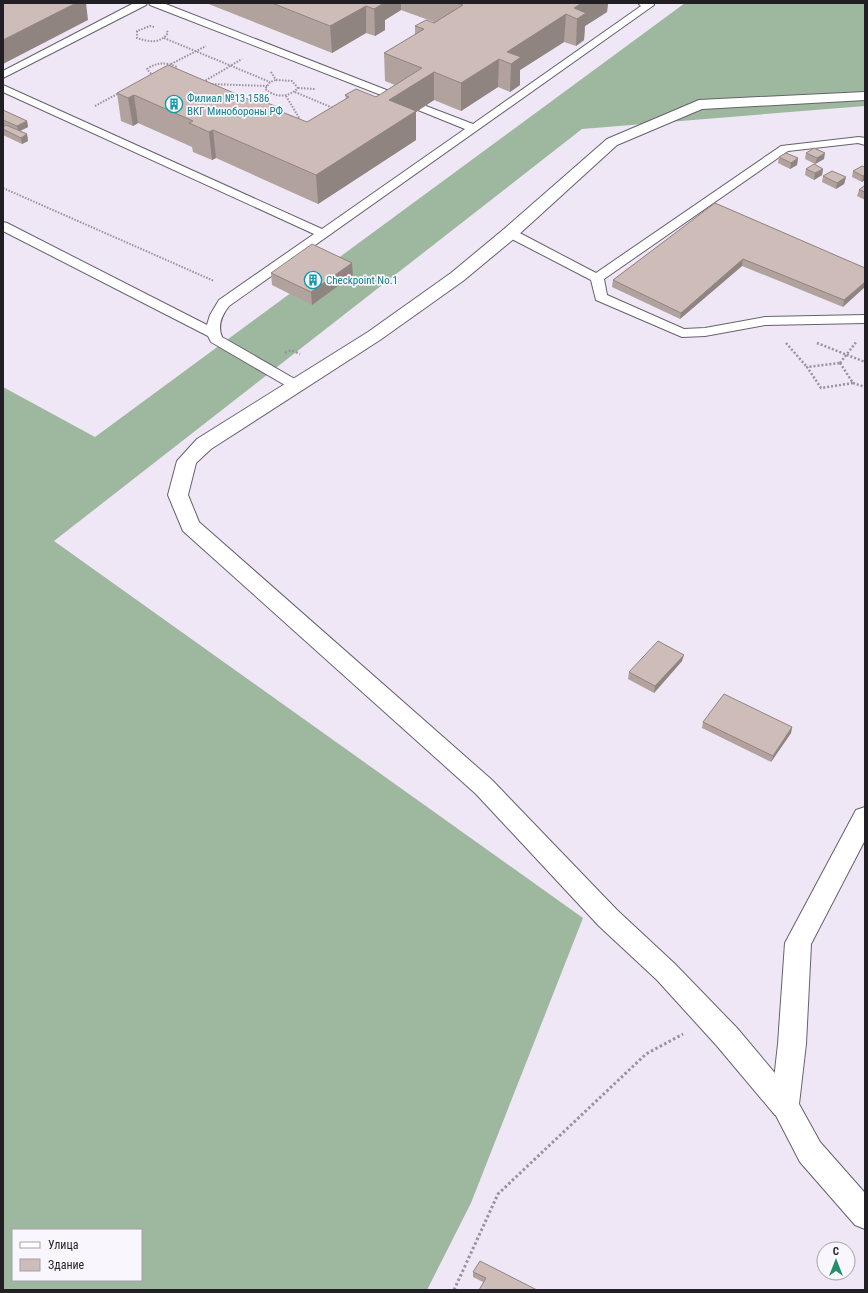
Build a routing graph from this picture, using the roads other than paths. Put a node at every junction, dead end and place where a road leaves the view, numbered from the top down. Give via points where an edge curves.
1 (142, 3) edge
2 (154, 3) edge
3 (643, 3) edge
4 (3, 75) edge
5 (3, 88) edge
6 (865, 96) edge
7 (410, 103) edge
8 (422, 108) edge
9 (474, 128) junction
10 (865, 142) edge
11 (3, 226) edge
12 (510, 233) junction
13 (323, 234) junction
14 (597, 278) junction
15 (865, 319) edge
16 (213, 333) junction
17 (295, 385) junction
18 (865, 817) edge
19 (785, 1106) junction
20 (865, 1215) edge

1 - 4 lane
2 - 7 lane
3 - 9 lane via 649,5
5 - 13 lane
6 - 12 street via 699,105 612,142
8 - 9 lane
9 - 13 lane
10 - 14 lane via 859,140 785,148
11 - 16 lane
12 - 14 lane
12 - 17 street via 457,277
13 - 16 lane via 224,303 214,319
14 - 15 lane via 602,297 682,333 705,332 765,321
16 - 17 lane via 216,339
17 - 19 street via 204,444 187,461 178,496 190,526 484,787 608,918 666,972
18 - 19 street via 798,943 792,1044
19 - 20 street via 810,1152

